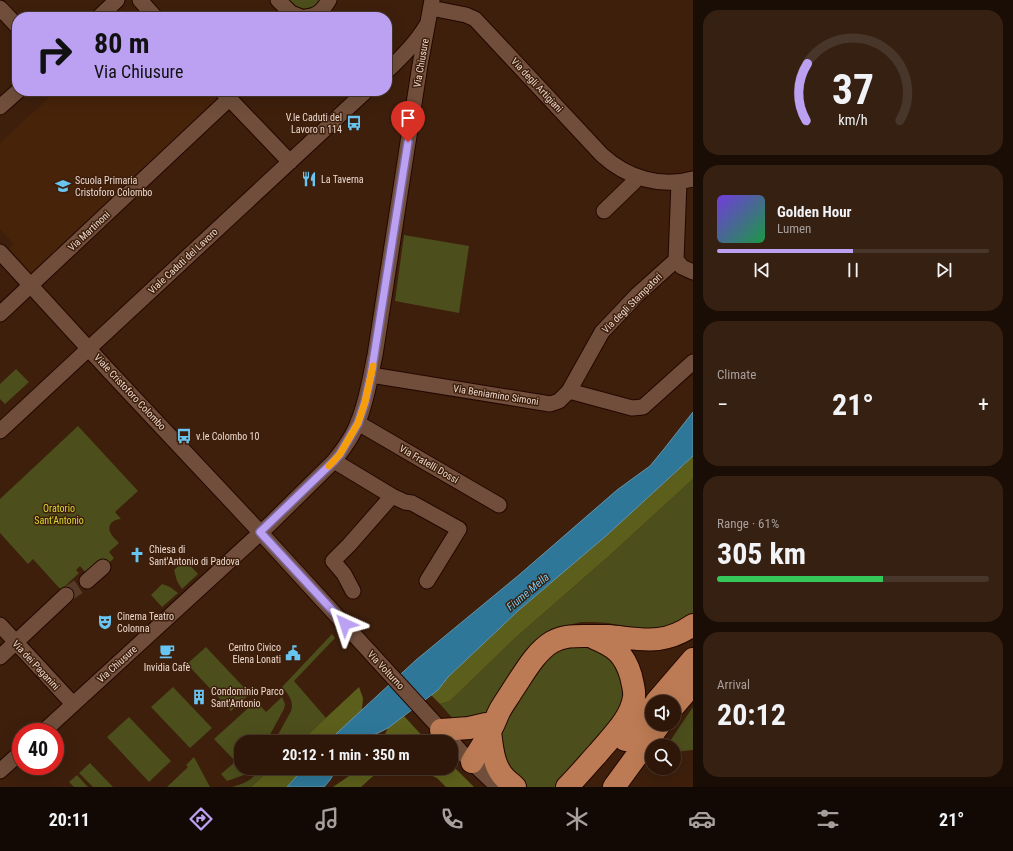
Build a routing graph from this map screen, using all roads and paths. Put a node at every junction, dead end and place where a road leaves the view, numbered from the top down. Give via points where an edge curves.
1 (117, 0) edge
2 (140, 0) edge
3 (278, 0) edge
4 (329, 0) edge
5 (0, 8) edge
6 (430, 10) edge
7 (104, 12) edge
8 (151, 12) edge
9 (290, 12) edge
10 (320, 12) edge
11 (12, 21) edge
12 (423, 51) junction
13 (392, 67) edge
14 (12, 96) edge
15 (225, 96) edge
16 (227, 96) edge
17 (361, 96) edge
18 (0, 107) edge
19 (290, 162) junction
20 (636, 177) junction
21 (686, 180) edge
22 (604, 210) dead end
23 (0, 252) edge
24 (676, 260) junction
25 (693, 272) edge
26 (31, 285) junction
27 (0, 314) edge
28 (89, 348) junction
29 (693, 362) edge
30 (371, 375) junction
31 (568, 391) junction
32 (358, 423) junction
33 (0, 431) edge
34 (334, 461) junction
35 (392, 496) junction
36 (500, 504) dead end
37 (260, 532) junction
38 (102, 567) dead end
39 (87, 581) tunnel mouth
40 (427, 581) dead end
41 (353, 591) dead end
42 (66, 595) tunnel mouth
43 (693, 625) edge
44 (0, 626) edge
45 (591, 636) junction
46 (16, 642) junction
47 (0, 657) edge
48 (693, 659) edge
49 (693, 684) edge
50 (662, 695) edge
51 (681, 698) edge
52 (73, 704) junction
53 (645, 716) edge
54 (492, 722) junction
55 (53, 723) edge
56 (440, 729) junction
57 (655, 731) edge
58 (468, 759) junction
59 (12, 760) edge
60 (645, 760) edge
61 (0, 771) edge
62 (498, 787) edge
63 (515, 787) edge
64 (567, 787) edge
65 (588, 787) edge
66 (614, 787) edge
67 (625, 787) edge

1 - 7 street
2 - 8 street
3 - 9 street
4 - 10 street
5 - 11 street
6 - 12 street, Via Chiusure
6 - 13 street via 422,34
6 - 20 street, Via degli Artigiani via 466,15 475,19 602,155 618,168
12 - 13 street via 410,55
12 - 30 street, Via Chiusure
14 - 18 street
15 - 26 street, Via Martinoni
16 - 19 street
17 - 19 street, Viale Caduti del Lavoro
19 - 28 street, Viale Caduti del Lavoro
20 - 21 street, Via degli Artigiani via 666,182
20 - 22 street via 635,182
21 - 24 street
23 - 26 street, Viale Cristoforo Colombo
24 - 25 street via 682,267
24 - 31 street, Via degli Stampatori via 638,294 602,332
26 - 27 street, Via Martinoni
26 - 28 street, Viale Cristoforo Colombo
28 - 33 street, Viale Caduti del Lavoro
28 - 37 street, Viale Cristoforo Colombo
29 - 31 street via 643,407 632,408
30 - 31 street, Via Beniamino Simoni via 550,404 559,401
30 - 32 street, Via Chiusure
32 - 34 street, Via Chiusure
32 - 36 street, Via Fratelli Dossi
34 - 35 street
34 - 37 street, Via Chiusure
35 - 40 street via 412,503 459,529
35 - 41 street via 333,561
37 - 52 street, Via Chiusure
37 - 56 street, Via Volturno
38 - 39 street
42 - 46 street
43 - 45 highway via 662,639
44 - 46 street, Via dei Paganini
45 - 54 highway via 576,635 551,642 530,664
45 - 64 highway via 622,656 632,680 634,695 629,713 617,730
46 - 47 street
46 - 52 street, Via dei Paganini
48 - 50 highway
49 - 51 highway
52 - 55 street, Via Chiusure
53 - 65 highway
54 - 56 highway via 469,728
54 - 58 highway via 478,737
54 - 63 highway via 497,765 504,778
56 - 58 street, Via Volturno
57 - 66 highway
58 - 62 street, Via Volturno
59 - 61 street
60 - 67 highway

